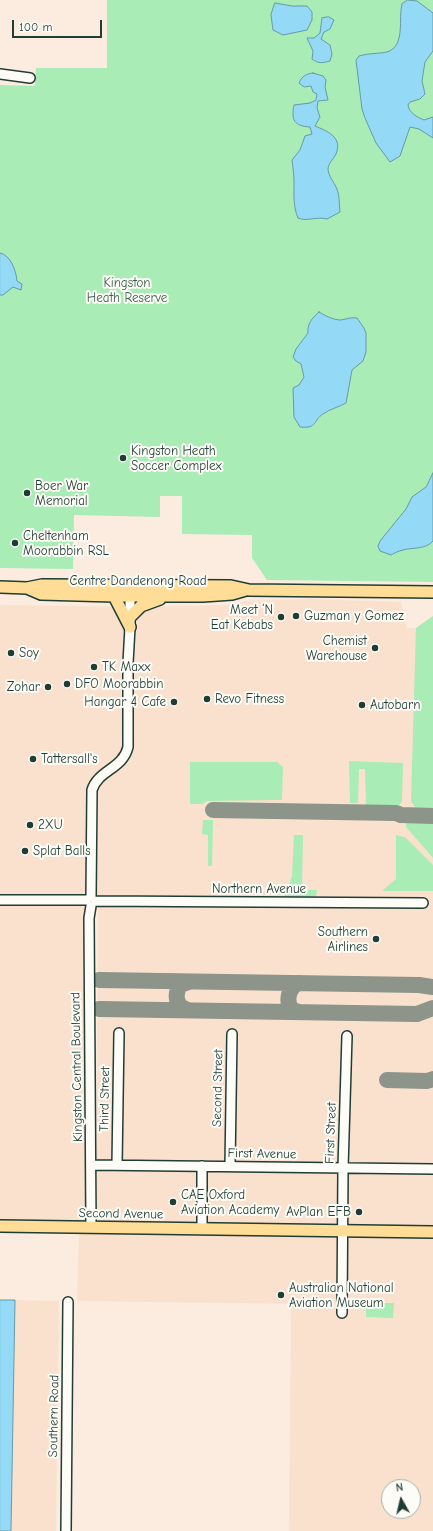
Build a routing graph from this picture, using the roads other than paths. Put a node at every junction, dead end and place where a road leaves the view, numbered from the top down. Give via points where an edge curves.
1 (0, 74) edge
2 (30, 78) dead end
3 (0, 587) edge
4 (28, 588) junction
5 (249, 590) junction
6 (130, 591) junction
7 (433, 592) edge
8 (114, 596) junction
9 (168, 596) junction
10 (130, 622) junction
11 (0, 900) edge
12 (91, 901) junction
13 (423, 903) dead end
14 (119, 1033) dead end
15 (232, 1034) dead end
16 (347, 1036) dead end
17 (92, 1165) junction
18 (117, 1165) junction
19 (202, 1166) junction
20 (230, 1166) junction
21 (343, 1168) junction
22 (433, 1169) edge
23 (0, 1226) edge
24 (91, 1227) junction
25 (202, 1228) junction
26 (342, 1230) junction
27 (433, 1232) edge
28 (68, 1302) dead end
29 (342, 1312) dead end
30 (66, 1531) edge

1 - 2 street
3 - 4 main road, Centre Dandenong Road
4 - 6 main road, Centre Dandenong Road via 42,585
4 - 8 main road, Centre Dandenong Road via 41,594
5 - 6 main road, Centre Dandenong Road via 231,586
5 - 7 main road, Centre Dandenong Road
5 - 9 main road, Centre Dandenong Road via 232,594
6 - 8 main road, Centre Dandenong Road
6 - 9 main road, Centre Dandenong Road
6 - 10 street, Kingston Central Boulevard
8 - 10 main road
9 - 10 main road via 141,606
10 - 12 street, Kingston Central Boulevard via 127,750 121,762 94,784 91,794
11 - 12 street, Northern Avenue
12 - 13 street, Northern Avenue
12 - 17 street, Kingston Central Boulevard via 89,918
14 - 18 street, Third Street
15 - 20 street, Second Street
16 - 21 street, First Street
17 - 18 street, First Avenue
17 - 24 street, Kingston Central Boulevard
18 - 19 street, First Avenue
19 - 20 street, First Avenue
19 - 25 street
20 - 21 street, First Avenue
21 - 22 street, First Avenue
21 - 26 street, First Street
23 - 24 main road, Second Avenue
24 - 25 main road, Second Avenue
25 - 26 main road, Second Avenue
26 - 27 main road, Second Avenue
26 - 29 street, First Street
28 - 30 street, Southern Road

